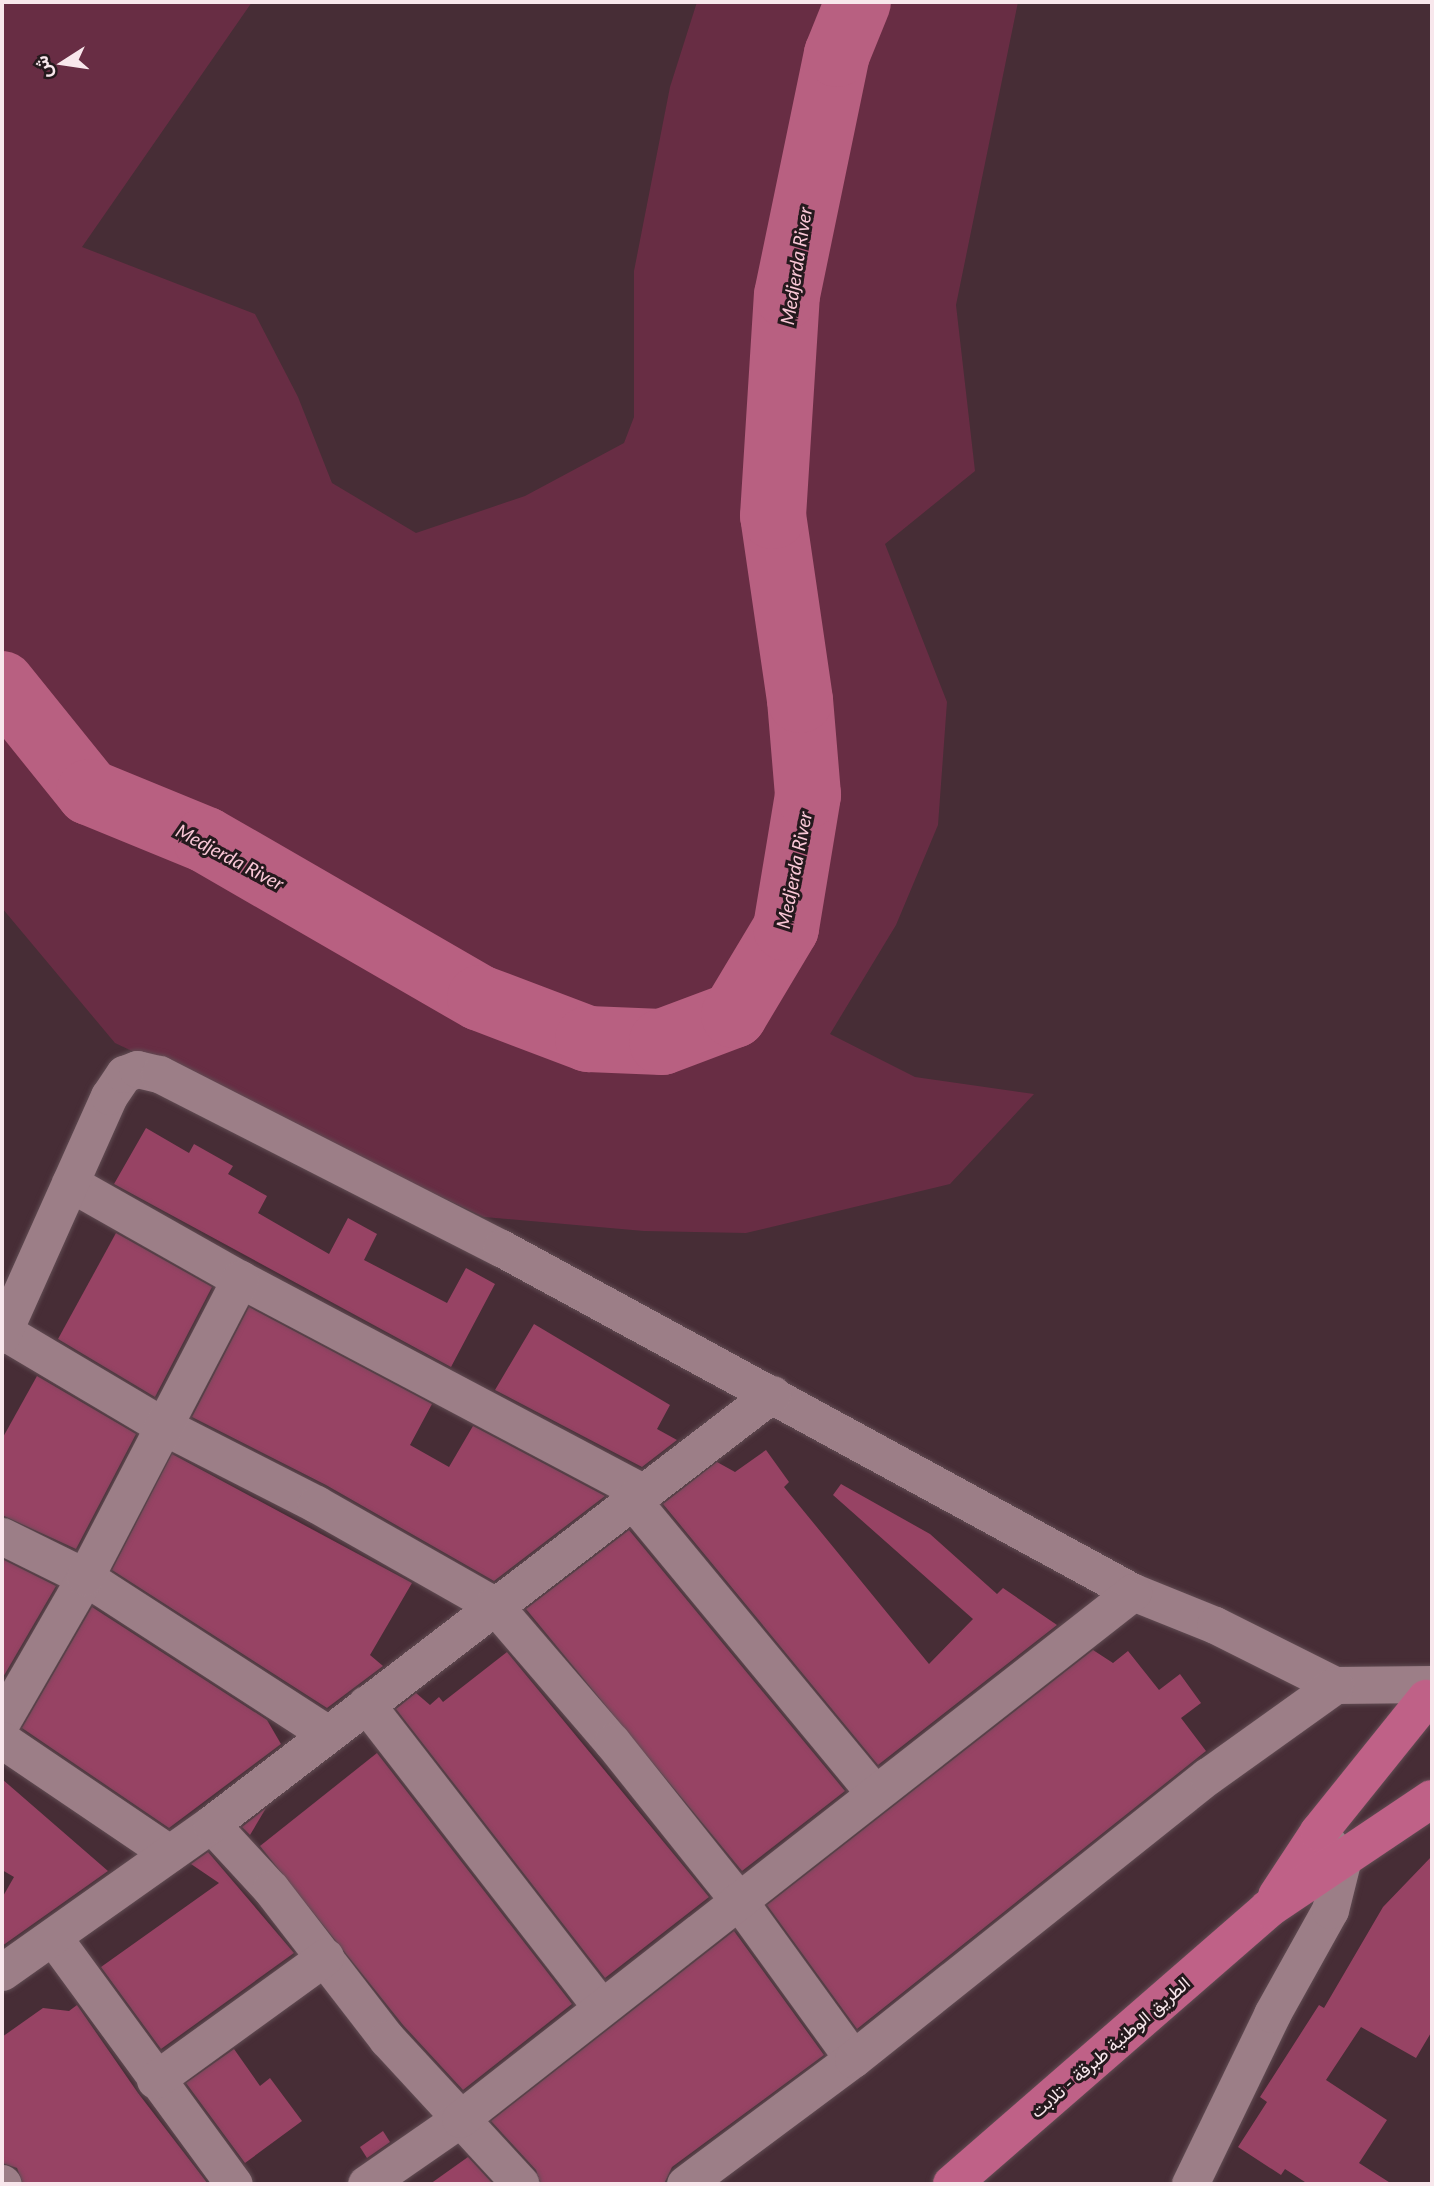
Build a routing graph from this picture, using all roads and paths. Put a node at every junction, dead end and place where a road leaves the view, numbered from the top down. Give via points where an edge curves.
1 (70, 1183) junction
2 (240, 1279) junction
3 (3, 1333) edge
4 (772, 1394) junction
5 (163, 1426) junction
6 (637, 1496) junction
7 (2, 1536) edge
8 (85, 1577) junction
9 (1133, 1592) junction
10 (494, 1605) junction
11 (1335, 1685) junction
12 (1430, 1690) edge
13 (366, 1704) junction
14 (2, 1721) edge
15 (325, 1732) junction
16 (2, 1740) edge
17 (1432, 1742) edge
18 (874, 1793) junction
19 (1432, 1799) edge
20 (211, 1824) junction
21 (1331, 1847) junction
22 (169, 1853) junction
23 (738, 1900) junction
24 (21, 1950) edge
25 (325, 1957) junction
26 (601, 2007) junction
27 (853, 2059) junction
28 (155, 2080) junction
29 (460, 2119) junction
30 (234, 2184) edge
31 (366, 2184) edge
32 (521, 2184) edge
33 (685, 2184) edge
34 (952, 2184) edge
35 (1190, 2184) edge

1 - 2 street
1 - 3 street
1 - 4 street via 124,1074 136,1069 159,1074 502,1248
2 - 5 street
2 - 6 street
3 - 5 street
4 - 6 street
4 - 9 street
5 - 8 street
5 - 10 street via 316,1504
6 - 10 street
6 - 18 street
7 - 8 street
8 - 14 street
8 - 15 street
9 - 11 street via 1215,1625
9 - 18 street
10 - 13 street
10 - 23 street via 612,1742
11 - 12 street
11 - 27 street via 1208,1776
12 - 17 main road via 1426,1730
12 - 21 main road, الطريق الوطنية طبرقة - تلابت
13 - 15 street
13 - 26 street
15 - 20 street
16 - 22 street
18 - 23 street
19 - 21 main road, الطريق الوطنية طبرقة - تلابت
20 - 22 street
20 - 25 street
21 - 34 main road, الطريق الوطنية طبرقة - تلابت via 1268,1909
21 - 35 street via 1330,1910 1272,2014
22 - 24 street
23 - 26 street
23 - 27 street
24 - 28 street
25 - 28 street
25 - 29 street via 387,2039
26 - 29 street
27 - 33 street
28 - 30 street
29 - 31 street
29 - 32 street

